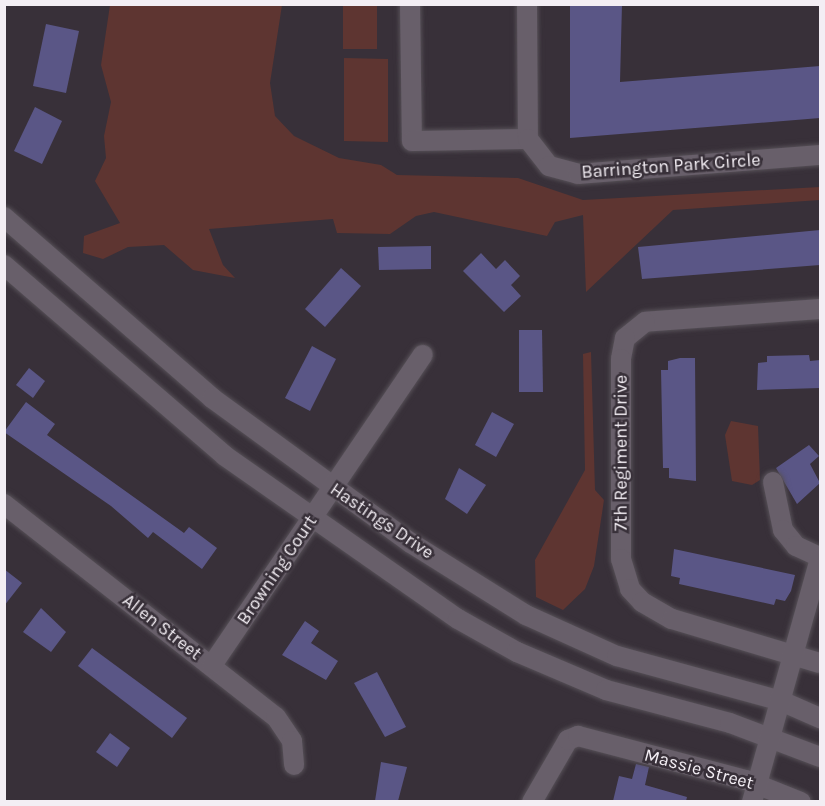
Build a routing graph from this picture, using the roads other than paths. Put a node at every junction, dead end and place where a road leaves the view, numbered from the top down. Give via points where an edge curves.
1 (410, 4) edge
2 (527, 4) edge
3 (528, 139) junction
4 (820, 155) edge
5 (4, 217) edge
6 (4, 265) edge
7 (820, 309) edge
8 (423, 355) dead end
9 (773, 482) dead end
10 (332, 488) junction
11 (4, 504) edge
12 (311, 519) junction
13 (820, 557) edge
14 (794, 653) junction
15 (820, 663) edge
16 (212, 665) junction
17 (781, 701) junction
18 (820, 718) edge
19 (771, 736) junction
20 (820, 757) edge
21 (294, 765) dead end
22 (755, 793) edge
23 (532, 801) edge
24 (801, 801) edge

1 - 3 street via 412,141
2 - 3 street
3 - 4 street, Barrington Park Circle via 549,166 578,174
5 - 10 street, Hastings Drive via 212,398
6 - 12 street via 155,400
7 - 14 street, 7th Regiment Drive via 645,322 625,338 621,350 621,559 630,589 664,616
8 - 10 street, Browning Court
9 - 13 street via 783,530 796,546
10 - 12 street, Browning Court
10 - 17 street, Hastings Drive via 484,589 571,638 657,670
11 - 16 street, Allen Street
12 - 16 street, Browning Court
12 - 19 street via 518,652 606,690
13 - 14 street
14 - 15 street, 7th Regiment Drive
14 - 17 street
16 - 21 street, Allen Street via 276,717 292,741
17 - 18 street, Hastings Drive
17 - 19 street
19 - 20 street
19 - 22 street
22 - 23 street, Massie Street via 578,736 568,740
22 - 24 street, Massie Street

